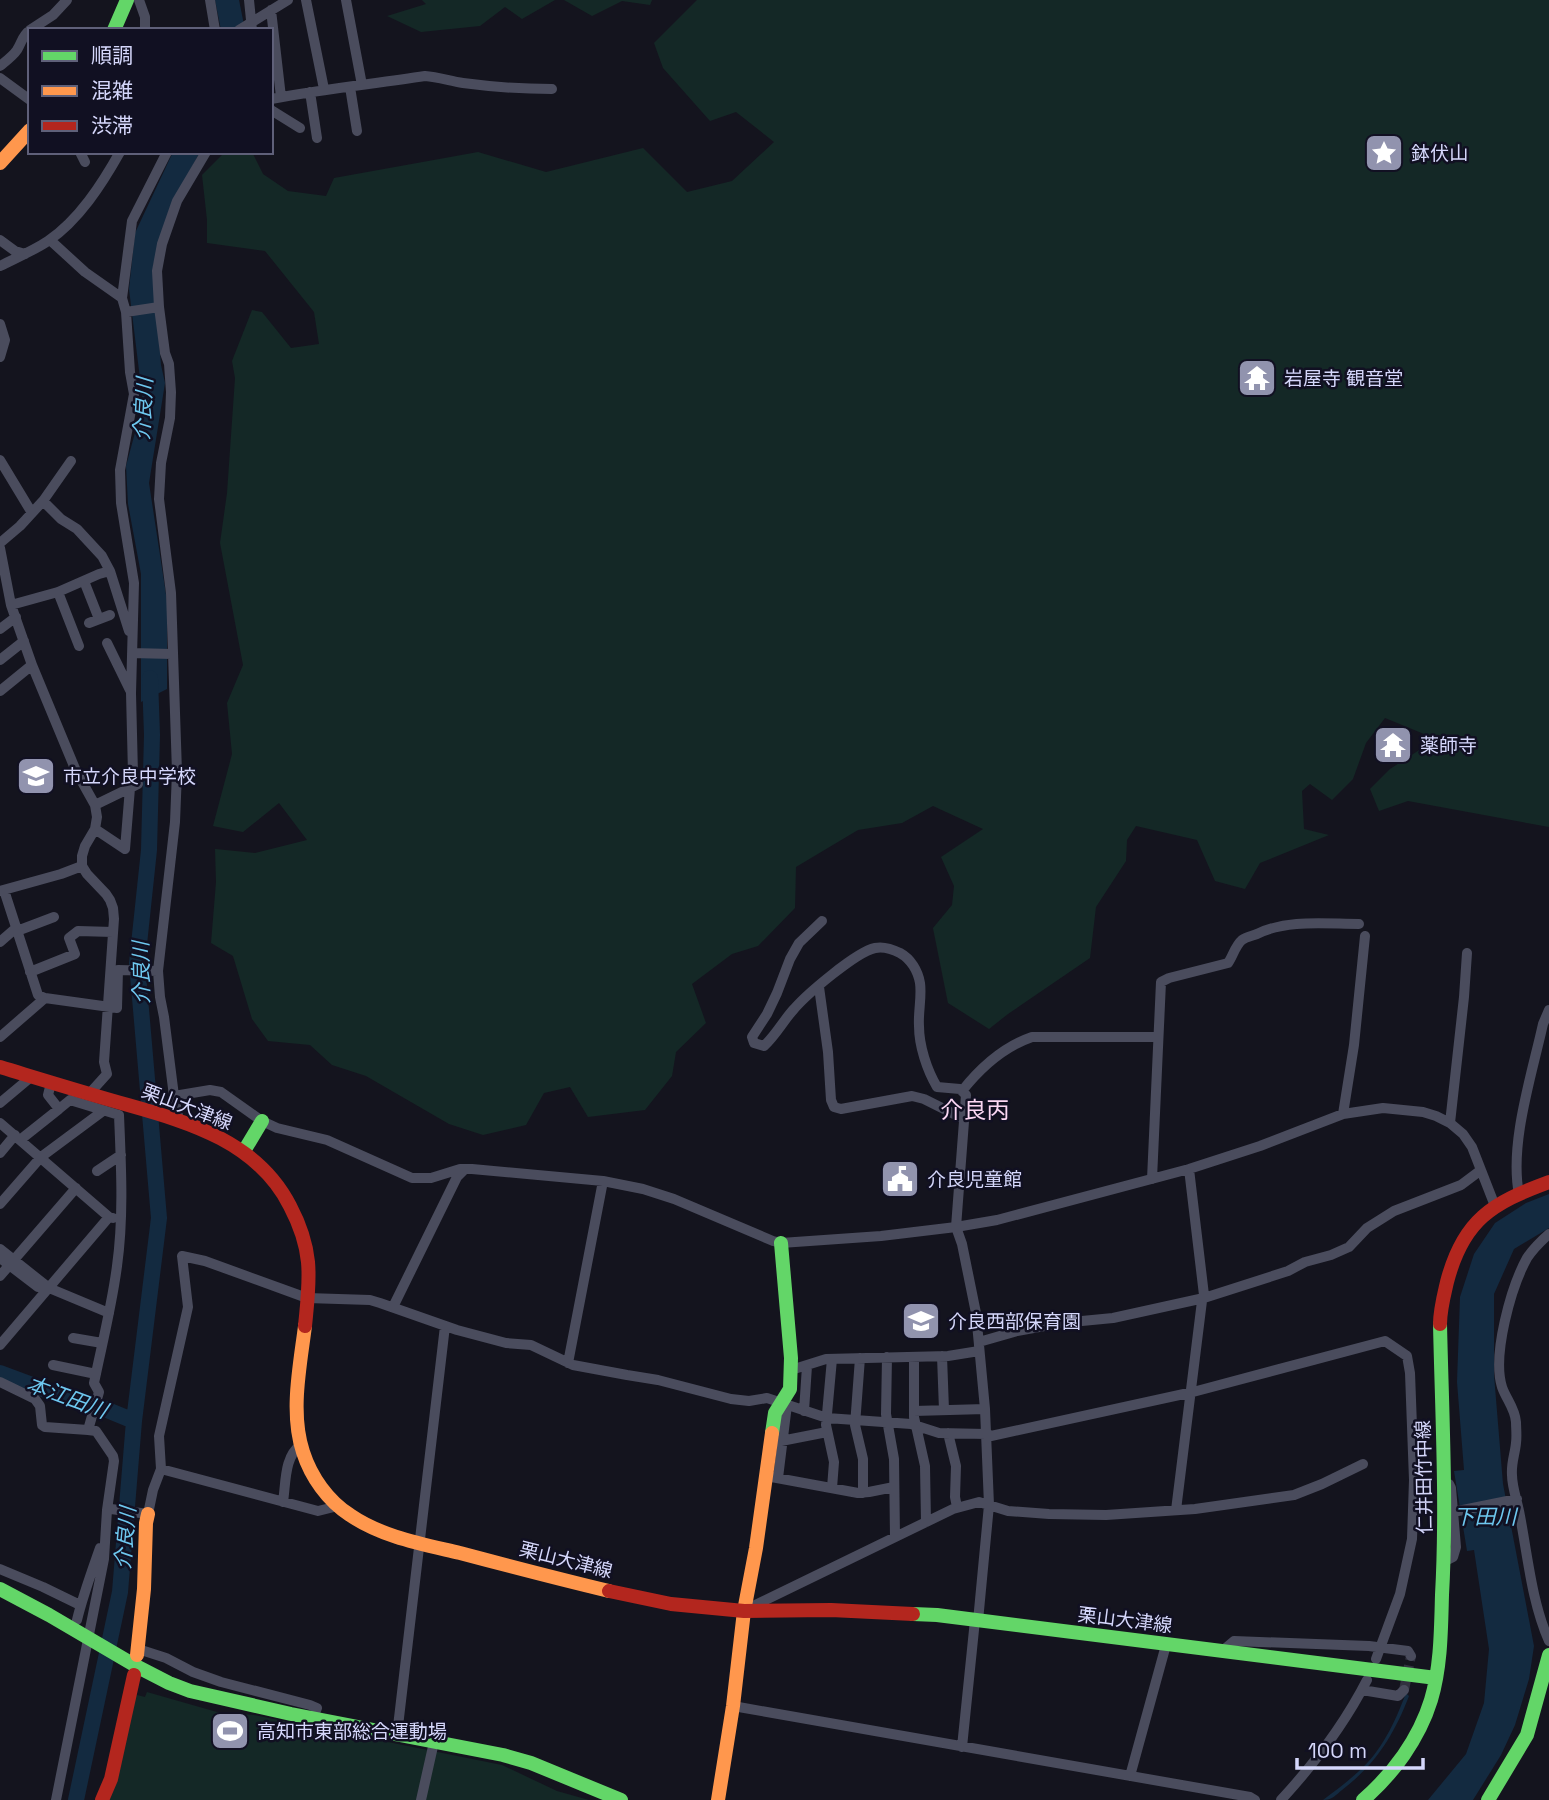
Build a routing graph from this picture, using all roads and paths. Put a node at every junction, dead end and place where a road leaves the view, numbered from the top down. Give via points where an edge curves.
1 (67, 0) edge
2 (127, 0) edge
3 (139, 0) edge
4 (210, 0) edge
5 (249, 0) edge
6 (288, 0) edge
7 (306, 0) edge
8 (346, 0) edge
9 (271, 10) junction
10 (247, 27) edge
11 (33, 28) edge
12 (115, 28) edge
13 (145, 28) edge
14 (215, 28) edge
15 (272, 28) edge
16 (28, 32) edge
17 (273, 45) edge
18 (0, 66) edge
19 (0, 78) edge
20 (362, 85) junction
21 (350, 87) junction
22 (324, 89) junction
23 (552, 89) dead end
24 (310, 92) junction
25 (276, 98) edge
26 (28, 99) edge
27 (273, 111) edge
28 (300, 128) dead end
29 (357, 131) dead end
30 (28, 132) edge
31 (317, 138) dead end
32 (119, 154) edge
33 (166, 154) edge
34 (205, 154) edge
35 (0, 163) edge
36 (0, 240) edge
37 (50, 240) junction
38 (25, 254) junction
39 (0, 266) edge
40 (122, 298) junction
41 (158, 307) junction
42 (128, 311) junction
43 (0, 324) edge
44 (0, 357) edge
45 (71, 461) dead end
46 (1, 465) edge
47 (43, 501) junction
48 (32, 513) junction
49 (0, 546) edge
50 (110, 571) junction
51 (84, 580) junction
52 (3, 582) edge
53 (58, 592) junction
54 (11, 605) junction
55 (110, 615) dead end
56 (16, 617) junction
57 (0, 629) edge
58 (24, 641) junction
59 (107, 643) dead end
60 (79, 646) dead end
61 (132, 649) junction
62 (169, 653) junction
63 (0, 660) edge
64 (32, 666) junction
65 (0, 691) edge
66 (131, 693) junction
67 (130, 788) junction
68 (94, 805) junction
69 (95, 829) junction
70 (82, 866) junction
71 (2, 890) edge
72 (54, 916) dead end
73 (114, 919) junction
74 (822, 920) dead end
75 (1359, 925) dead end
76 (16, 929) junction
77 (113, 932) junction
78 (1366, 936) dead end
79 (0, 942) edge
80 (1467, 953) dead end
81 (121, 971) junction
82 (155, 971) junction
83 (30, 972) junction
84 (819, 987) junction
85 (46, 999) junction
86 (107, 1008) junction
87 (1549, 1010) edge
88 (0, 1037) edge
89 (1158, 1037) junction
90 (0, 1067) edge
91 (31, 1077) junction
92 (51, 1083) junction
93 (962, 1091) junction
94 (89, 1094) junction
95 (174, 1096) junction
96 (0, 1103) edge
97 (59, 1109) junction
98 (103, 1111) junction
99 (1343, 1114) junction
100 (964, 1119) junction
101 (175, 1120) junction
102 (262, 1121) junction
103 (0, 1123) edge
104 (1450, 1123) junction
105 (18, 1137) junction
106 (244, 1151) junction
107 (0, 1153) edge
108 (121, 1155) junction
109 (41, 1157) junction
110 (465, 1169) junction
111 (1189, 1169) junction
112 (1481, 1170) junction
113 (97, 1171) dead end
114 (1152, 1179) junction
115 (603, 1181) junction
116 (1549, 1182) edge
117 (76, 1188) junction
118 (1518, 1194) junction
119 (0, 1205) edge
120 (1495, 1206) junction
121 (109, 1217) junction
122 (120, 1220) junction
123 (956, 1227) junction
124 (1549, 1234) edge
125 (781, 1242) junction
126 (0, 1249) edge
127 (0, 1258) edge
128 (11, 1263) junction
129 (0, 1276) edge
130 (49, 1288) junction
131 (307, 1298) junction
132 (1204, 1298) junction
133 (393, 1307) junction
134 (109, 1313) junction
135 (445, 1326) junction
136 (72, 1338) dead end
137 (102, 1343) junction
138 (0, 1345) edge
139 (979, 1346) junction
140 (942, 1356) junction
141 (887, 1357) junction
142 (914, 1357) junction
143 (860, 1358) junction
144 (832, 1359) junction
145 (568, 1363) junction
146 (53, 1365) dead end
147 (807, 1366) junction
148 (791, 1370) junction
149 (96, 1374) junction
150 (0, 1382) edge
151 (1191, 1392) junction
152 (783, 1404) junction
153 (985, 1409) junction
154 (944, 1410) junction
155 (804, 1411) junction
156 (914, 1411) junction
157 (827, 1418) junction
158 (855, 1420) junction
159 (886, 1421) junction
160 (89, 1426) junction
161 (916, 1426) junction
162 (827, 1432) junction
163 (948, 1433) junction
164 (986, 1434) junction
165 (776, 1442) junction
166 (301, 1444) junction
167 (1363, 1464) dead end
168 (161, 1468) junction
169 (1444, 1474) junction
170 (772, 1477) junction
171 (894, 1487) junction
172 (832, 1488) junction
173 (863, 1493) junction
174 (1516, 1499) junction
175 (284, 1502) junction
176 (989, 1505) junction
177 (338, 1506) junction
178 (957, 1507) junction
179 (109, 1509) junction
180 (1176, 1510) junction
181 (1454, 1511) junction
182 (146, 1513) junction
183 (926, 1522) junction
184 (895, 1537) junction
185 (419, 1542) junction
186 (104, 1548) junction
187 (1445, 1561) junction
188 (0, 1569) edge
189 (0, 1589) edge
190 (80, 1605) junction
191 (744, 1611) junction
192 (78, 1620) dead end
193 (976, 1621) junction
194 (89, 1638) junction
195 (1549, 1642) edge
196 (1166, 1645) junction
197 (1381, 1648) junction
198 (1221, 1652) junction
199 (132, 1654) junction
200 (1549, 1655) edge
201 (1411, 1656) dead end
202 (1376, 1659) dead end
203 (134, 1675) dead end
204 (1436, 1678) junction
205 (1404, 1690) dead end
206 (1544, 1698) edge
207 (733, 1706) junction
208 (313, 1718) junction
209 (397, 1735) junction
210 (434, 1742) junction
211 (962, 1746) junction
212 (1130, 1776) junction
213 (56, 1800) edge
214 (102, 1800) edge
215 (421, 1800) edge
216 (621, 1800) edge
217 (718, 1800) edge
218 (1255, 1800) edge
219 (1281, 1800) edge
220 (1363, 1800) edge
221 (1488, 1800) edge

1 - 11 street
2 - 12 main road
3 - 13 street
4 - 14 street
5 - 10 street
6 - 9 street
7 - 22 street
8 - 20 street
9 - 10 street
9 - 15 street
16 - 18 street
17 - 25 street
19 - 26 street
20 - 21 street
20 - 23 street via 435,76 506,88
21 - 22 street
21 - 29 street
22 - 24 street
24 - 25 street
24 - 31 street
27 - 28 street
30 - 35 main road
32 - 37 street via 88,201
33 - 40 street via 132,220
34 - 41 street via 177,201 162,244
36 - 38 street
37 - 38 street
37 - 40 street
38 - 39 street
40 - 42 street
41 - 42 street
41 - 62 street via 171,392 159,499 171,593
42 - 61 street via 134,394 121,470 121,503 134,583
43 - 44 street via 5,340
45 - 47 street
46 - 48 street
47 - 48 street
47 - 50 street via 77,529
48 - 49 street
49 - 52 street
50 - 51 street
50 - 61 street
51 - 53 street
51 - 55 street via 94,621
52 - 54 street
53 - 54 street
53 - 60 street
54 - 56 street
56 - 57 street
56 - 58 street
58 - 63 street
58 - 64 street
59 - 66 street
61 - 62 street
61 - 66 street
62 - 82 street via 176,822
64 - 65 street
64 - 68 street
66 - 67 street via 133,774 138,784
67 - 68 street
67 - 69 street via 125,849
68 - 69 street
69 - 70 street via 85,846
70 - 71 street
70 - 73 street via 110,900
71 - 76 street
72 - 76 street
73 - 77 street
73 - 81 street via 118,921
74 - 84 street via 790,959 752,1037 754,1043 764,1046
75 - 89 street via 1272,927 1243,939 1228,963 1161,982
76 - 79 street
76 - 83 street
77 - 83 street via 78,931 69,938 75,954
77 - 86 street
78 - 99 street
80 - 104 street
81 - 82 street
81 - 86 street via 117,1008
82 - 95 street
83 - 85 street via 38,995
84 - 93 street via 867,950 888,948 904,955 916,968 920,982 918,1029 932,1077 937,1087
84 - 100 street via 834,1107 912,1096
85 - 86 street
85 - 88 street
86 - 94 street via 107,1074
87 - 118 street via 1521,1123
89 - 93 street via 1032,1037 995,1057
89 - 114 street
90 - 91 main road, 栗山大津線
91 - 92 main road, 栗山大津線
91 - 96 street
92 - 94 main road, 栗山大津線
92 - 97 street via 48,1095
93 - 100 street via 966,1095
94 - 101 main road, 栗山大津線
95 - 101 street
95 - 102 street via 221,1092
97 - 98 street via 70,1100
97 - 105 street
98 - 108 street via 119,1115
98 - 109 street
99 - 104 street via 1392,1108 1423,1112
99 - 111 street
100 - 123 street
101 - 106 main road, 栗山大津線
102 - 106 main road
102 - 110 street via 327,1140 412,1178
103 - 105 street
104 - 112 street via 1472,1147
105 - 107 street
105 - 109 street
106 - 131 main road, 栗山大津線 via 288,1200 300,1226 308,1263
108 - 113 street
108 - 122 street
109 - 117 street
109 - 119 street
110 - 115 street
110 - 133 street
111 - 114 street
111 - 132 street
112 - 120 street
112 - 132 street via 1461,1185 1394,1211 1367,1227 1349,1247
114 - 123 street
115 - 125 street via 674,1199
115 - 145 street
116 - 118 main road, 仁井田竹中線
117 - 121 street
117 - 128 street
118 - 120 main road, 仁井田竹中線
120 - 169 main road, 仁井田竹中線 via 1461,1240 1445,1286 1440,1318
121 - 122 street
121 - 130 street
122 - 134 street
123 - 125 street
123 - 139 street
124 - 174 street via 1528,1257 1513,1289 1499,1349 1502,1388 1516,1419 1511,1477
125 - 148 main road
126 - 128 street
127 - 128 street
128 - 129 street
128 - 130 street via 38,1287
130 - 134 street
130 - 138 street
131 - 133 street via 370,1300
131 - 166 main road, 栗山大津線 via 296,1406
131 - 168 street via 182,1256 188,1307 159,1436
132 - 139 street via 1113,1318 1017,1331
132 - 151 street
133 - 135 street
134 - 137 street
135 - 145 street via 531,1345
135 - 185 street
136 - 137 street
137 - 149 street
139 - 140 street
139 - 153 street
140 - 142 street
140 - 154 street
141 - 142 street
141 - 143 street
141 - 159 street
142 - 156 street
143 - 144 street
143 - 158 street
144 - 147 street
144 - 157 street
145 - 152 street via 741,1401 767,1398
146 - 149 street
147 - 148 street
147 - 155 street
148 - 152 main road
149 - 160 street via 99,1392
150 - 160 street via 38,1402 45,1427
151 - 164 street
151 - 180 street
151 - 197 street via 1385,1341 1407,1356 1414,1480 1412,1539 1400,1594
152 - 155 street
152 - 165 main road via 775,1413
153 - 154 street
153 - 164 street
154 - 156 street
155 - 157 street
156 - 161 street
157 - 158 street
157 - 162 street
158 - 159 street
158 - 173 street via 863,1459
159 - 161 street
159 - 171 street
160 - 179 street via 113,1456
161 - 163 street
161 - 183 street via 925,1466
162 - 165 street
162 - 172 street via 834,1462
163 - 164 street
163 - 178 street via 956,1466
164 - 176 street
165 - 170 main road
166 - 175 street via 290,1457
166 - 177 main road, 栗山大津線 via 319,1486
167 - 180 street via 1294,1494
168 - 175 street
168 - 182 street
169 - 181 street
169 - 187 main road, 仁井田竹中線
170 - 172 street
170 - 191 main road
171 - 173 street
171 - 184 street
172 - 173 street
174 - 181 street
174 - 195 street
175 - 177 street via 318,1511
176 - 178 street via 979,1502
176 - 180 street via 1049,1514
176 - 193 street
177 - 185 main road, 栗山大津線 via 365,1524
178 - 183 street
179 - 182 street
179 - 186 street
181 - 187 street via 1455,1547 1453,1557
182 - 199 main road via 144,1589
183 - 184 street
184 - 191 street
185 - 191 main road, 栗山大津線 via 631,1597
185 - 209 street
186 - 190 street via 100,1548
186 - 194 street
187 - 204 main road, 仁井田竹中線
188 - 190 street
189 - 194 main road
190 - 192 street
191 - 193 main road, 栗山大津線 via 831,1610
191 - 207 main road
193 - 196 main road, 栗山大津線
193 - 211 street
194 - 199 main road
194 - 213 street
196 - 198 main road, 栗山大津線
196 - 212 street
197 - 198 street via 1234,1641
197 - 201 street via 1408,1651
197 - 202 street
198 - 204 main road, 栗山大津線
199 - 208 main road via 169,1683 190,1691
199 - 208 street via 166,1658 206,1678 317,1708
200 - 206 main road
203 - 214 main road via 111,1779
204 - 220 main road, 仁井田竹中線 via 1413,1739
205 - 219 street via 1398,1696 1364,1685 1328,1746
206 - 221 main road
207 - 211 street
207 - 217 main road
208 - 209 main road
209 - 210 main road
210 - 215 street
210 - 216 main road via 531,1763
211 - 212 street
212 - 218 street

